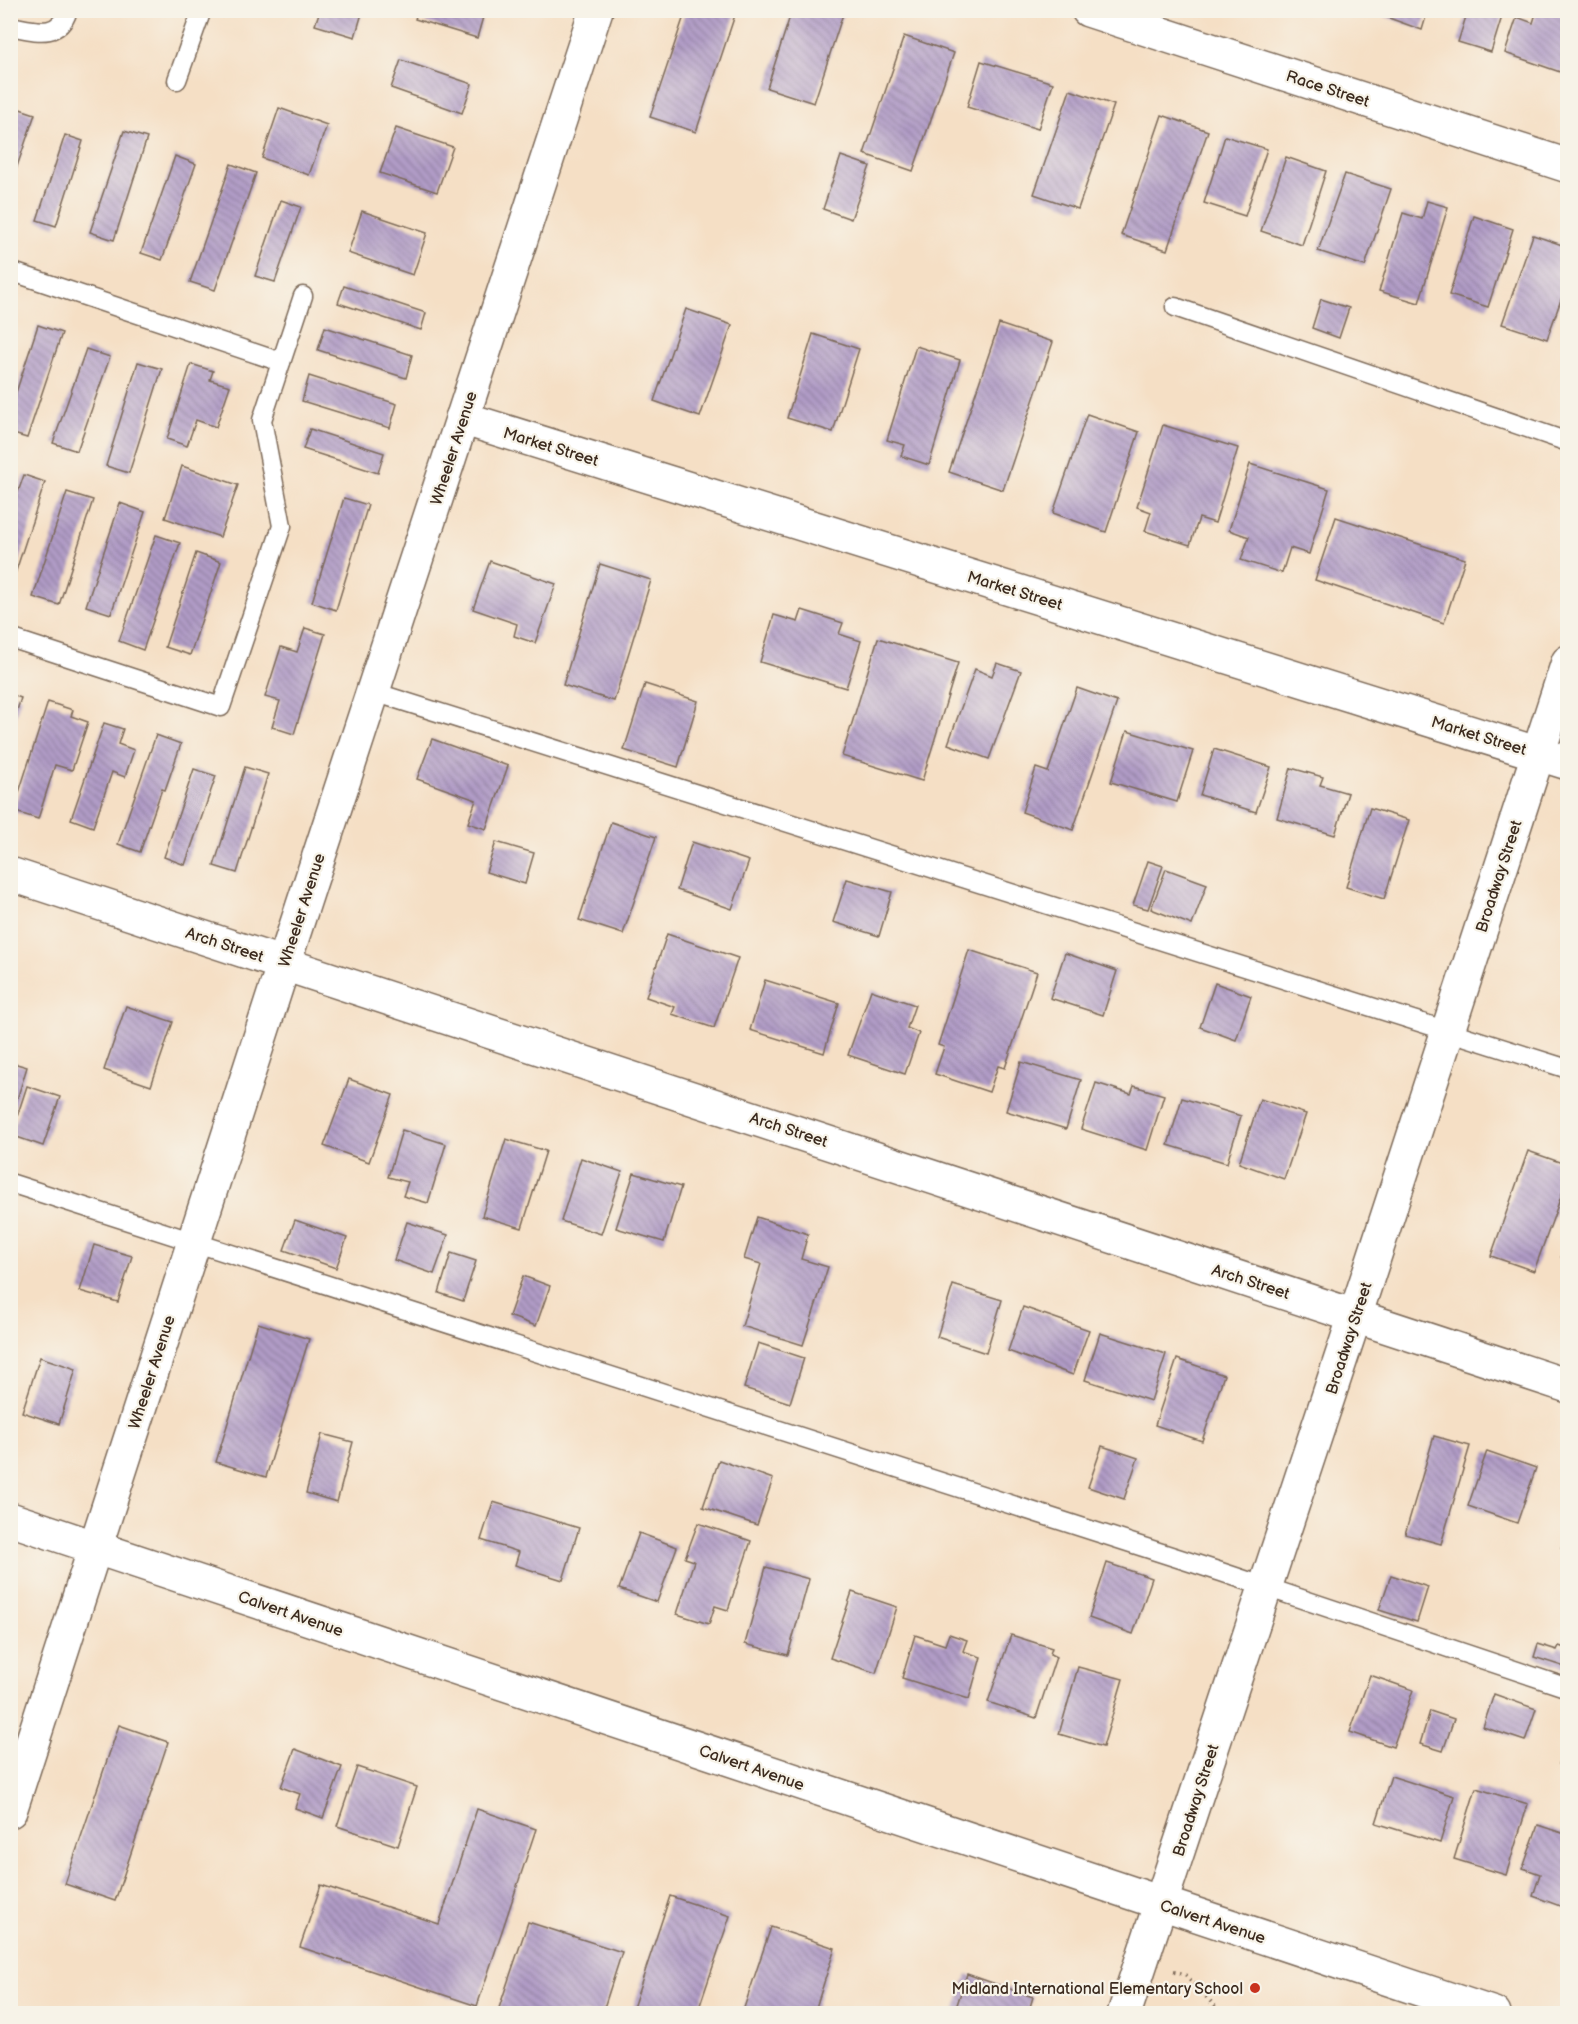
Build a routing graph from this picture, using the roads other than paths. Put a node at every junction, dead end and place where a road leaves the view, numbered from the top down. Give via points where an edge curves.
1 (68, 10) edge
2 (202, 10) edge
3 (596, 10) edge
4 (1089, 10) edge
5 (10, 26) edge
6 (177, 80) dead end
7 (1568, 166) edge
8 (10, 271) edge
9 (303, 296) dead end
10 (1175, 307) dead end
11 (281, 362) junction
12 (462, 418) junction
13 (1568, 442) edge
14 (10, 638) edge
15 (1568, 662) edge
16 (374, 692) junction
17 (1553, 758) edge
18 (10, 874) edge
19 (284, 963) junction
20 (1446, 1032) junction
21 (1568, 1070) edge
22 (10, 1183) edge
23 (192, 1243) junction
24 (1355, 1316) junction
25 (1568, 1386) edge
26 (10, 1519) edge
27 (94, 1547) junction
28 (1266, 1587) junction
29 (1568, 1688) edge
30 (10, 1811) edge
31 (1160, 1904) junction
32 (1124, 2013) edge
33 (1494, 2013) edge

1 - 5 lane via 64,21 45,33
2 - 6 lane
3 - 12 street, Wheeler Avenue
4 - 7 street, Race Street
8 - 11 lane
9 - 11 lane
10 - 13 lane
11 - 14 lane via 262,420 282,526 221,706
12 - 16 street, Wheeler Avenue
12 - 17 street, Market Street
15 - 17 street, Broadway Street
16 - 19 street, Wheeler Avenue
16 - 20 lane
17 - 20 street, Broadway Street
18 - 19 street, Arch Street
19 - 23 street, Wheeler Avenue
19 - 24 street, Arch Street
20 - 21 lane
20 - 24 street, Broadway Street
22 - 23 lane
23 - 27 street, Wheeler Avenue
23 - 28 lane
24 - 25 street, Arch Street
24 - 28 street, Broadway Street
26 - 27 street, Calvert Avenue
27 - 30 street, Wheeler Avenue
27 - 31 street, Calvert Avenue
28 - 29 lane
28 - 31 street, Broadway Street
31 - 32 street, Broadway Street
31 - 33 street, Calvert Avenue

